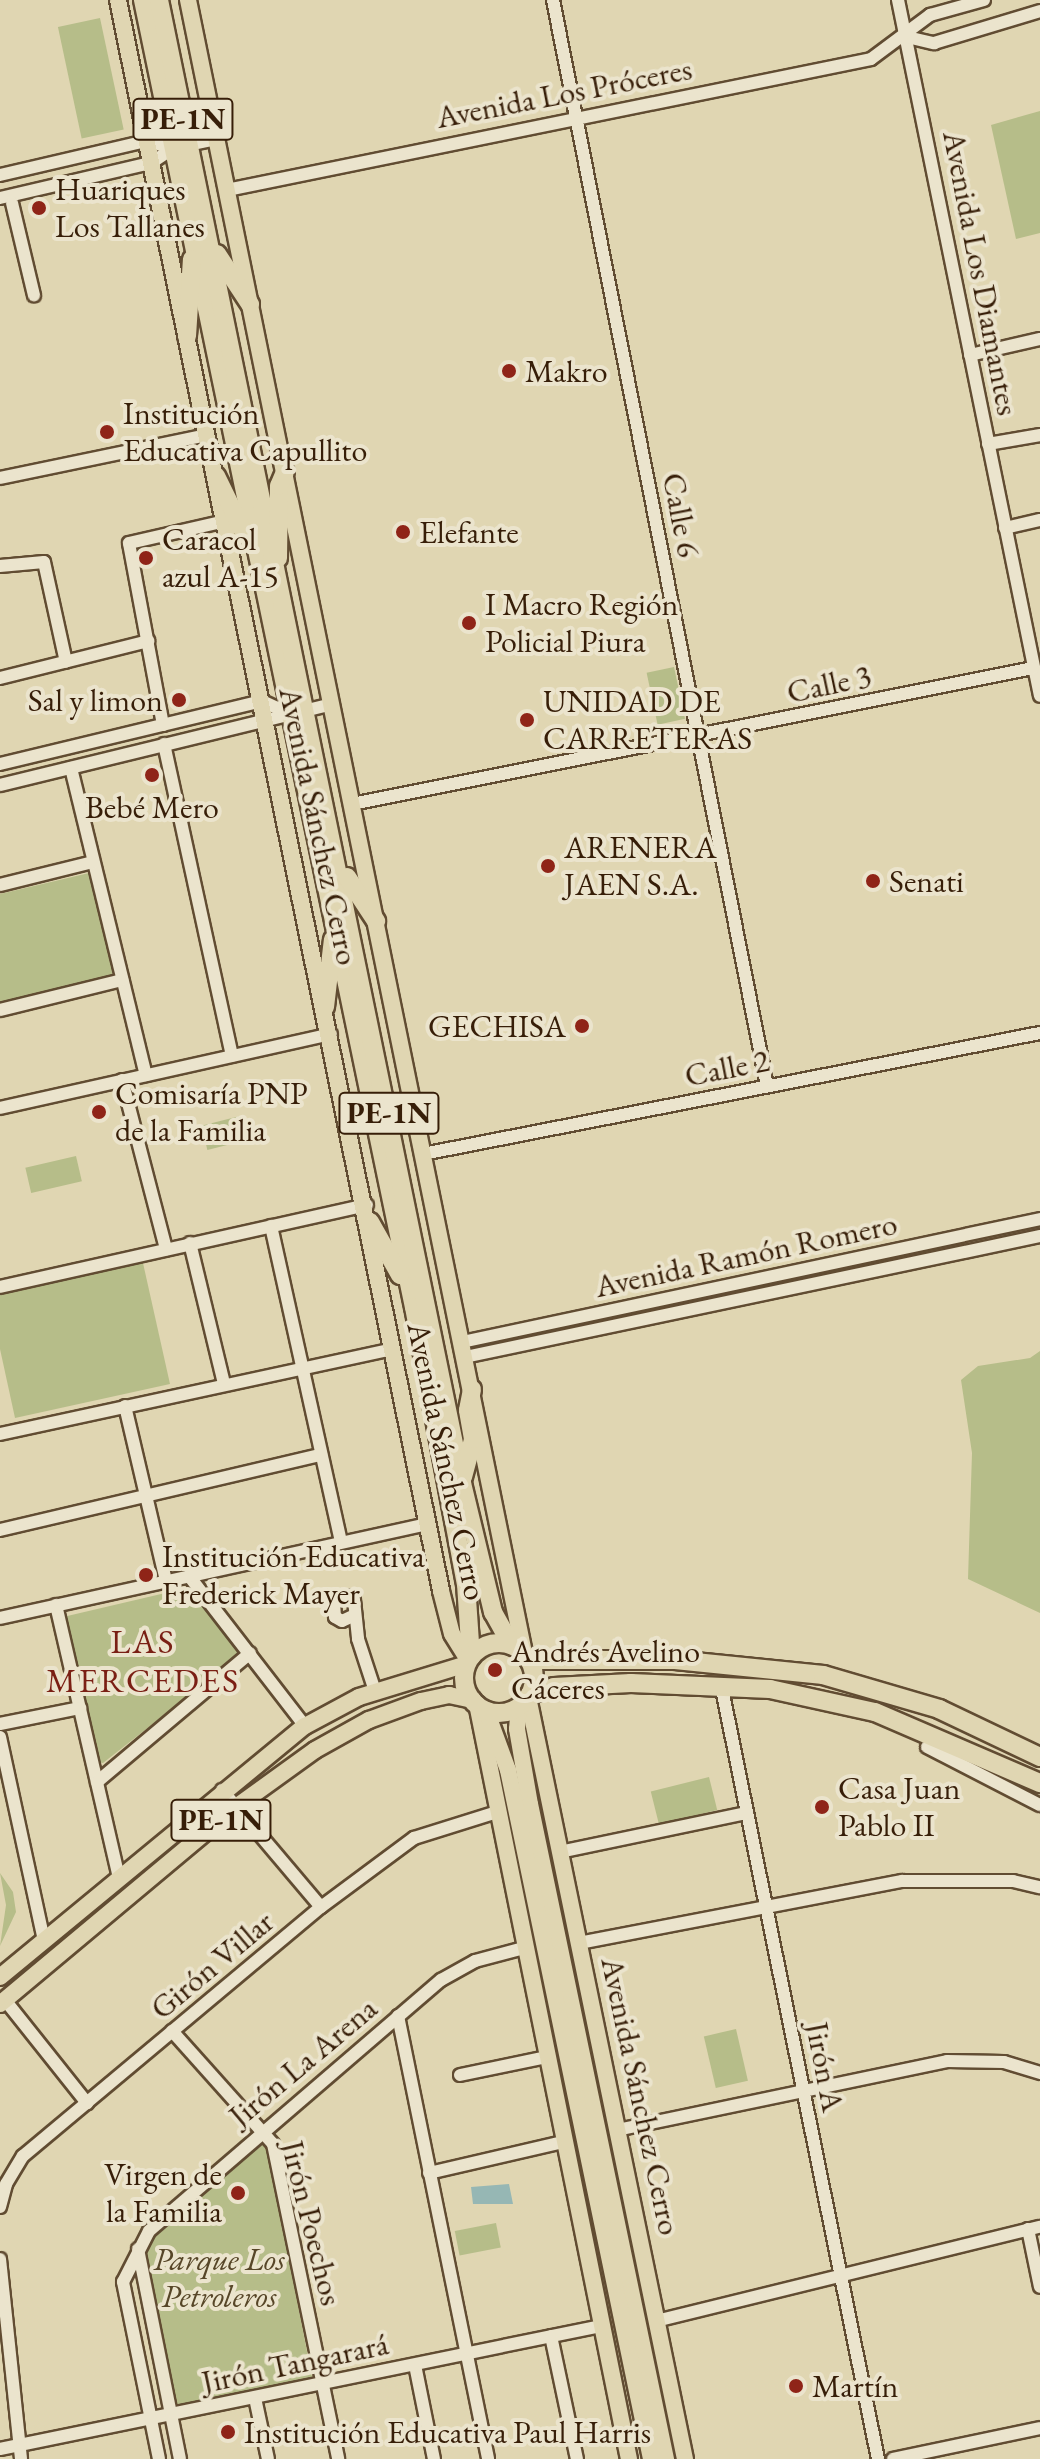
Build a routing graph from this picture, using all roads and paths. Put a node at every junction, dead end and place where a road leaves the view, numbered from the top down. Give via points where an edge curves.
1 (118, 0) edge
2 (133, 0) edge
3 (143, 0) edge
4 (159, 0) edge
5 (188, 0) edge
6 (553, 0) edge
7 (898, 0) edge
8 (984, 0) edge
9 (1040, 11) edge
10 (907, 37) junction
11 (153, 49) junction
12 (576, 115) junction
13 (217, 139) junction
14 (146, 141) junction
15 (181, 147) junction
16 (85, 155) junction
17 (151, 163) junction
18 (0, 175) edge
19 (90, 178) junction
20 (227, 190) junction
21 (6, 201) edge
22 (204, 223) junction
23 (194, 248) junction
24 (34, 295) dead end
25 (250, 304) junction
26 (187, 336) junction
27 (1040, 339) edge
28 (970, 355) junction
29 (207, 435) junction
30 (1040, 435) edge
31 (988, 444) junction
32 (285, 472) junction
33 (216, 476) junction
34 (0, 478) edge
35 (1040, 520) edge
36 (225, 521) junction
37 (1005, 528) junction
38 (258, 560) junction
39 (0, 566) edge
40 (276, 576) junction
41 (148, 641) junction
42 (66, 662) junction
43 (1033, 668) junction
44 (0, 678) edge
45 (1040, 696) edge
46 (262, 701) junction
47 (332, 704) junction
48 (296, 711) junction
49 (266, 719) junction
50 (163, 725) junction
51 (699, 738) junction
52 (164, 744) junction
53 (34, 756) junction
54 (0, 764) edge
55 (71, 768) junction
56 (38, 776) junction
57 (0, 785) edge
58 (352, 804) junction
59 (333, 846) junction
60 (93, 862) junction
61 (0, 885) edge
62 (376, 921) junction
63 (335, 932) junction
64 (122, 980) junction
65 (325, 1007) junction
66 (0, 1010) edge
67 (1040, 1033) edge
68 (331, 1034) junction
69 (232, 1056) junction
70 (146, 1075) junction
71 (122, 1080) junction
72 (767, 1086) junction
73 (0, 1108) edge
74 (423, 1154) junction
75 (368, 1214) junction
76 (1040, 1219) edge
77 (271, 1226) junction
78 (1040, 1236) edge
79 (948, 1238) junction
80 (190, 1243) junction
81 (919, 1244) junction
82 (166, 1249) junction
83 (951, 1254) junction
84 (923, 1260) junction
85 (0, 1287) edge
86 (414, 1307) junction
87 (392, 1349) junction
88 (464, 1350) junction
89 (301, 1367) junction
90 (224, 1384) junction
91 (472, 1389) junction
92 (125, 1406) junction
93 (0, 1434) edge
94 (321, 1455) junction
95 (462, 1483) junction
96 (146, 1496) junction
97 (428, 1524) junction
98 (0, 1530) edge
99 (341, 1541) junction
100 (189, 1576) junction
101 (166, 1581) junction
102 (56, 1605) junction
103 (355, 1615) dead end
104 (0, 1618) edge
105 (250, 1653) junction
106 (521, 1653) junction
107 (469, 1661) junction
108 (631, 1662) junction
109 (631, 1683) junction
110 (721, 1684) junction
111 (375, 1691) junction
112 (526, 1699) junction
113 (478, 1704) junction
114 (80, 1708) junction
115 (939, 1709) junction
116 (0, 1724) edge
117 (305, 1726) junction
118 (0, 1737) edge
119 (930, 1740) junction
120 (1040, 1757) edge
121 (97, 1782) junction
122 (1040, 1783) edge
123 (222, 1790) junction
124 (530, 1804) junction
125 (1040, 1805) edge
126 (236, 1807) junction
127 (497, 1812) junction
128 (747, 1813) junction
129 (554, 1825) junction
130 (523, 1840) junction
131 (560, 1852) junction
132 (119, 1877) junction
133 (1040, 1887) edge
134 (513, 1896) junction
135 (765, 1904) junction
136 (321, 1907) junction
137 (44, 1940) junction
138 (579, 1943) junction
139 (524, 1948) junction
140 (0, 1977) edge
141 (3, 2002) edge
142 (398, 2016) junction
143 (172, 2031) junction
144 (546, 2057) junction
145 (1040, 2073) edge
146 (460, 2075) dead end
147 (803, 2089) junction
148 (87, 2103) junction
149 (617, 2130) junction
150 (262, 2131) junction
151 (563, 2142) junction
152 (429, 2173) junction
153 (0, 2207) edge
154 (1034, 2228) edge
155 (138, 2249) junction
156 (0, 2259) edge
157 (841, 2277) junction
158 (1040, 2287) edge
159 (656, 2321) junction
160 (601, 2326) junction
161 (551, 2336) junction
162 (466, 2354) junction
163 (5, 2358) edge
164 (415, 2365) junction
165 (322, 2384) junction
166 (255, 2398) junction
167 (170, 2416) junction
168 (150, 2420) junction
169 (1040, 2428) edge
170 (0, 2449) edge
171 (20, 2453) edge
172 (159, 2459) edge
173 (180, 2459) edge
174 (268, 2459) edge
175 (338, 2459) edge
176 (434, 2459) edge
177 (488, 2459) edge
178 (577, 2459) edge
179 (629, 2459) edge
180 (651, 2459) edge
181 (666, 2459) edge
182 (685, 2459) edge
183 (878, 2459) edge
184 (893, 2459) edge

1 - 14 main road, Avenida Sánchez Cerro
2 - 11 highway
3 - 11 highway, Avenida Sánchez Cerro / PE-1N
4 - 15 highway, Avenida Sánchez Cerro / PE-1N
5 - 13 main road, Avenida Sánchez Cerro
6 - 12 street, Calle 6
7 - 10 street, Avenida Los Diamantes
8 - 10 street, Avenida Los Próceres via 930,15
9 - 10 street via 934,43
10 - 12 street, Avenida Los Próceres via 871,59
10 - 28 street, Avenida Los Diamantes
11 - 15 highway, Avenida Sánchez Cerro / PE-1N
12 - 20 street, Avenida Los Próceres
12 - 51 street, Calle 6
13 - 15 street
13 - 20 main road, Avenida Sánchez Cerro
14 - 15 street
14 - 16 street
14 - 17 main road, Avenida Sánchez Cerro
15 - 17 street
15 - 22 highway, Avenida Sánchez Cerro / PE-1N
15 - 23 highway, Avenida Sánchez Cerro / PE-1N
16 - 18 street
16 - 19 street
17 - 19 street
17 - 26 main road, Avenida Sánchez Cerro
19 - 21 street
20 - 25 main road, Avenida Sánchez Cerro
21 - 24 street
22 - 25 highway via 228,276
22 - 40 highway, Avenida Sánchez Cerro / PE-1N
23 - 26 highway
23 - 38 highway, Avenida Sánchez Cerro / PE-1N
25 - 32 main road, Avenida Sánchez Cerro
26 - 29 main road, Avenida Sánchez Cerro
27 - 28 street
28 - 31 street, Avenida Los Diamantes
29 - 33 main road, Avenida Sánchez Cerro
29 - 34 street
30 - 31 street
31 - 37 street, Avenida Los Diamantes
32 - 40 highway via 279,486 282,521
32 - 47 main road, Avenida Sánchez Cerro
33 - 36 main road, Avenida Sánchez Cerro
33 - 38 highway
35 - 37 street
36 - 41 street via 129,543
36 - 46 main road, Avenida Sánchez Cerro
37 - 43 street, Avenida Los Diamantes
38 - 48 highway, Avenida Sánchez Cerro / PE-1N
39 - 42 street via 44,562
40 - 48 highway, Avenida Sánchez Cerro / PE-1N
41 - 42 street
41 - 50 street
42 - 44 street
43 - 45 street, Avenida Los Diamantes
43 - 51 street, Calle 3
46 - 48 street
46 - 49 main road, Avenida Sánchez Cerro
46 - 50 street
47 - 48 street
47 - 58 main road, Avenida Sánchez Cerro
48 - 49 street
48 - 59 highway, Avenida Sánchez Cerro / PE-1N
48 - 63 highway, Avenida Sánchez Cerro / PE-1N
49 - 52 street
49 - 65 main road, Avenida Sánchez Cerro
50 - 53 street
51 - 58 street, Calle 3
51 - 72 street, Calle 6
52 - 55 street
52 - 69 street
53 - 54 street
53 - 56 street
55 - 56 street
55 - 60 street
56 - 57 street
58 - 62 main road, Avenida Sánchez Cerro
59 - 62 highway via 351,889
59 - 95 highway, Avenida Sánchez Cerro / PE-1N
60 - 61 street
60 - 64 street
62 - 74 main road, Avenida Sánchez Cerro
63 - 65 highway via 326,966
63 - 86 highway, Avenida Sánchez Cerro / PE-1N
64 - 66 street
64 - 70 street
65 - 68 main road, Avenida Sánchez Cerro
67 - 72 street, Calle 2
68 - 69 street
68 - 75 main road, Avenida Sánchez Cerro
69 - 70 street
70 - 71 street
71 - 73 street
71 - 82 street
72 - 74 street, Calle 2
74 - 88 main road, Avenida Sánchez Cerro
75 - 77 street
75 - 86 highway via 397,1263
75 - 87 main road, Avenida Sánchez Cerro
76 - 79 street, Avenida Ramón Romero
77 - 80 street
77 - 89 street
78 - 83 street, Avenida Ramón Romero
79 - 81 street, Avenida Ramón Romero
79 - 83 street
80 - 82 street
80 - 90 street
81 - 84 street
81 - 88 street, Avenida Ramón Romero
82 - 85 street
83 - 84 street, Avenida Ramón Romero
84 - 88 street, Avenida Ramón Romero
86 - 107 highway, Avenida Sánchez Cerro / PE-1N via 466,1584
87 - 89 street
87 - 97 main road, Avenida Sánchez Cerro
88 - 91 main road, Avenida Sánchez Cerro
89 - 90 street
89 - 94 street
90 - 92 street
91 - 95 highway via 468,1410 473,1439
91 - 106 main road, Avenida Sánchez Cerro
92 - 93 street
92 - 96 street
94 - 96 street
94 - 99 street
95 - 106 highway, Avenida Sánchez Cerro / PE-1N via 493,1612
96 - 98 street
96 - 101 street
97 - 99 street
97 - 107 main road, Avenida Sánchez Cerro via 452,1634
99 - 100 street
100 - 101 street
100 - 105 street
101 - 102 street
102 - 104 street
102 - 114 street
103 - 111 street
105 - 117 street
105 - 121 street
106 - 107 highway, PE-1N via 486,1645
106 - 108 highway
106 - 112 highway, PE-1N via 534,1677
107 - 111 main road, PE-1N
107 - 113 highway, PE-1N via 465,1686
108 - 109 highway
108 - 115 highway via 774,1667 883,1689
109 - 110 highway
109 - 112 highway via 554,1687
110 - 119 highway via 816,1697
110 - 128 street, Jirón A
111 - 117 main road, PE-1N
112 - 113 highway, PE-1N via 503,1712
112 - 124 main road, Avenida Sánchez Cerro via 517,1729
112 - 129 main road, Avenida Sánchez Cerro
113 - 126 main road, PE-1N via 449,1695 369,1720 315,1750
113 - 127 main road
113 - 130 main road, Avenida Sánchez Cerro via 508,1770
114 - 116 street
114 - 121 street
115 - 119 highway
115 - 120 highway
117 - 123 main road, PE-1N
118 - 137 street
119 - 122 highway
119 - 125 street
121 - 132 street
123 - 126 street
123 - 132 main road, PE-1N
124 - 129 main road
124 - 181 main road, Avenida Sánchez Cerro
126 - 136 street
126 - 141 main road, PE-1N
127 - 134 main road
127 - 136 street, Girón Villar via 414,1838
128 - 131 street
128 - 135 street, Jirón A
129 - 131 main road, Avenida Sánchez Cerro
130 - 134 main road
130 - 180 main road, Avenida Sánchez Cerro
131 - 138 main road, Avenida Sánchez Cerro
132 - 137 main road, PE-1N
133 - 135 street via 1013,1881 902,1881
134 - 139 main road
135 - 138 street
135 - 147 street, Jirón A
136 - 143 street, Girón Villar
137 - 140 main road, PE-1N
138 - 149 main road, Avenida Sánchez Cerro
139 - 142 street, Jirón La Arena via 457,1969
139 - 144 main road
141 - 148 street
142 - 150 street, Jirón La Arena
142 - 152 street
143 - 148 street, Girón Villar
143 - 150 street, Jirón Poechos
144 - 146 street
144 - 151 main road
145 - 147 street via 1004,2062 947,2061
147 - 149 street
147 - 157 street, Jirón A
148 - 153 street, Girón Villar via 23,2156
149 - 159 main road, Avenida Sánchez Cerro
150 - 155 street, Jirón La Arena via 164,2215
150 - 165 street, Jirón Poechos via 273,2144
151 - 152 street
151 - 160 main road
152 - 162 street
154 - 157 street
154 - 158 street
155 - 167 street
155 - 168 street, Jirón La Arena via 123,2282
156 - 163 street
157 - 159 street
157 - 183 street, Jirón A
159 - 182 main road, Avenida Sánchez Cerro
160 - 161 street, Jirón Tangarará
160 - 179 main road
161 - 162 street, Jirón Tangarará
161 - 178 street
162 - 164 street, Jirón Tangarará
162 - 177 street
163 - 171 street
164 - 165 street, Jirón Tangarará
164 - 176 street
165 - 166 street, Jirón Tangarará
165 - 175 street, Jirón Poechos
166 - 167 street, Jirón Tangarará
166 - 174 street
167 - 168 street, Jirón Tangarará
167 - 173 street
168 - 171 street, Jirón Tangarará
168 - 172 street, Jirón La Arena
169 - 184 street
170 - 171 street, Jirón Tangarará

